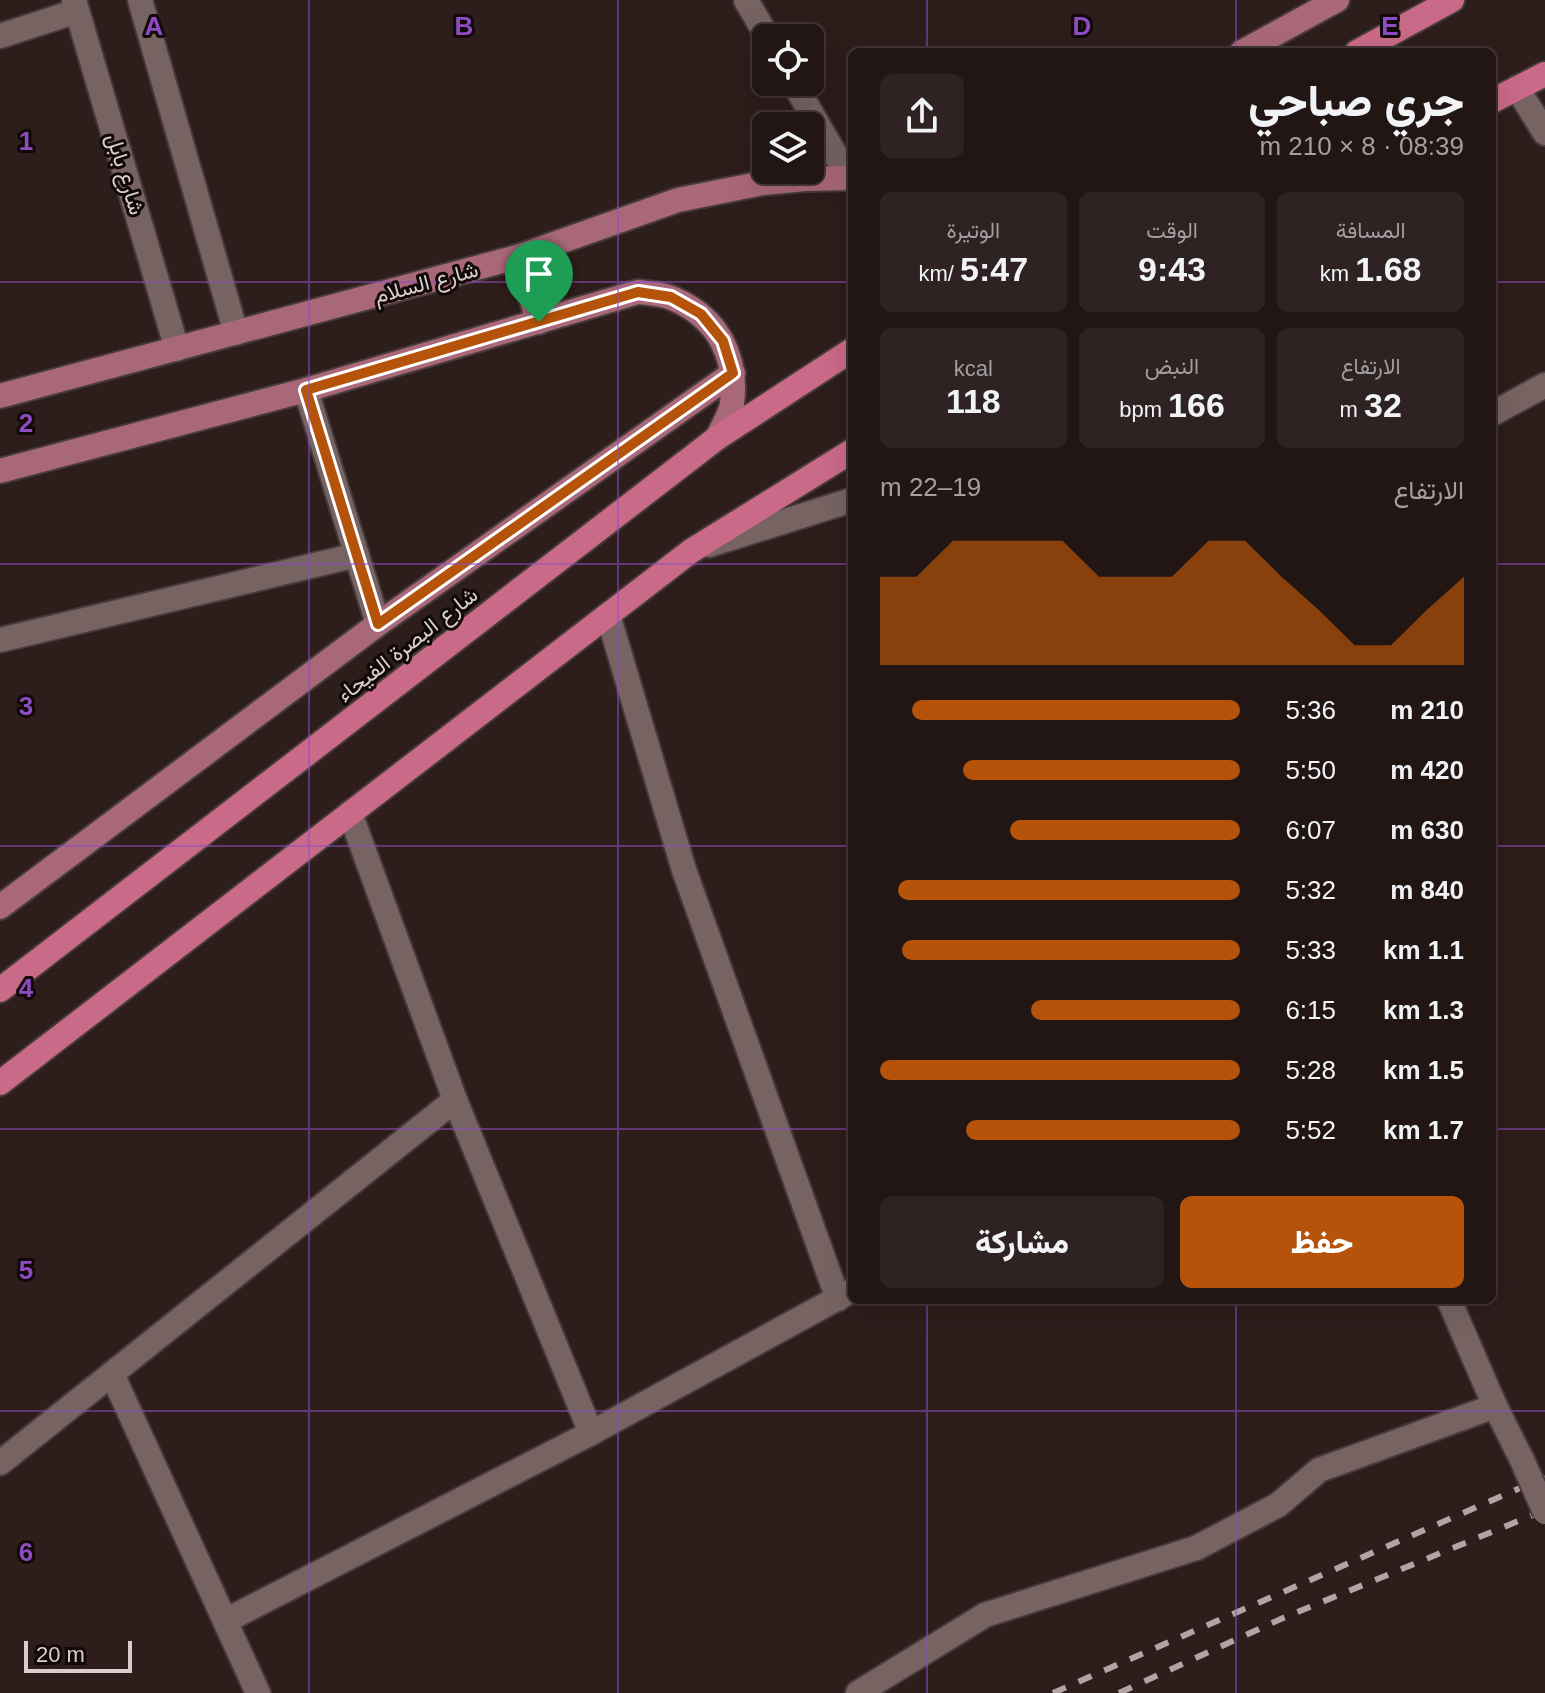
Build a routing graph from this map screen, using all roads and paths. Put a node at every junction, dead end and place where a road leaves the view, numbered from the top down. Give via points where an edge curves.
1 (746, 0) edge
2 (1337, 0) edge
3 (1452, 0) edge
4 (142, 1) edge
5 (75, 5) edge
6 (760, 24) edge
7 (0, 36) edge
8 (1249, 48) edge
9 (1364, 48) edge
10 (1545, 74) edge
11 (1517, 88) junction
12 (801, 96) edge
13 (1496, 99) edge
14 (1545, 133) edge
15 (848, 175) edge
16 (848, 178) edge
17 (517, 257) junction
18 (539, 322) junction
19 (236, 333) junction
20 (177, 349) junction
21 (848, 353) edge
22 (733, 373) junction
23 (1545, 385) edge
24 (306, 390) junction
25 (0, 396) edge
26 (1496, 412) edge
27 (717, 438) junction
28 (848, 453) edge
29 (0, 471) edge
30 (848, 503) edge
31 (691, 551) junction
32 (357, 555) junction
33 (608, 615) junction
34 (378, 624) junction
35 (0, 640) edge
36 (350, 813) junction
37 (0, 907) edge
38 (0, 990) edge
39 (0, 1083) edge
40 (455, 1100) junction
41 (845, 1295) edge
42 (1451, 1304) edge
43 (112, 1374) junction
44 (1495, 1406) junction
45 (591, 1433) junction
46 (0, 1463) edge
47 (1545, 1512) edge
48 (225, 1621) junction
49 (258, 1693) edge
50 (858, 1693) edge

1 - 6 street
2 - 8 main road
3 - 9 highway
4 - 19 street
5 - 7 street
5 - 20 street, شارع بابل
10 - 11 highway
11 - 13 highway
11 - 14 street
12 - 15 street
16 - 17 main road, شارع السلام via 763,183 678,200
17 - 18 main road
17 - 19 main road, شارع السلام
18 - 22 main road via 638,292 671,297 701,314 723,341
18 - 24 main road
19 - 20 main road, شارع السلام
20 - 25 main road, شارع السلام
21 - 27 highway, شارع البصرة الفيحاء
22 - 27 main road via 731,407
22 - 34 main road
23 - 26 street
24 - 29 main road
24 - 32 street
27 - 38 highway, شارع البصرة الفيحاء
28 - 31 highway
30 - 31 street
31 - 33 highway
32 - 34 street
32 - 35 street
33 - 36 highway
33 - 41 street via 684,870
34 - 37 main road
36 - 39 highway
36 - 40 street
40 - 43 street
40 - 45 street
41 - 45 street
42 - 44 street
43 - 46 street
43 - 48 street
44 - 47 street, bridge
44 - 50 street via 1319,1470 1278,1505 1196,1548 985,1615
45 - 48 street
48 - 49 street

